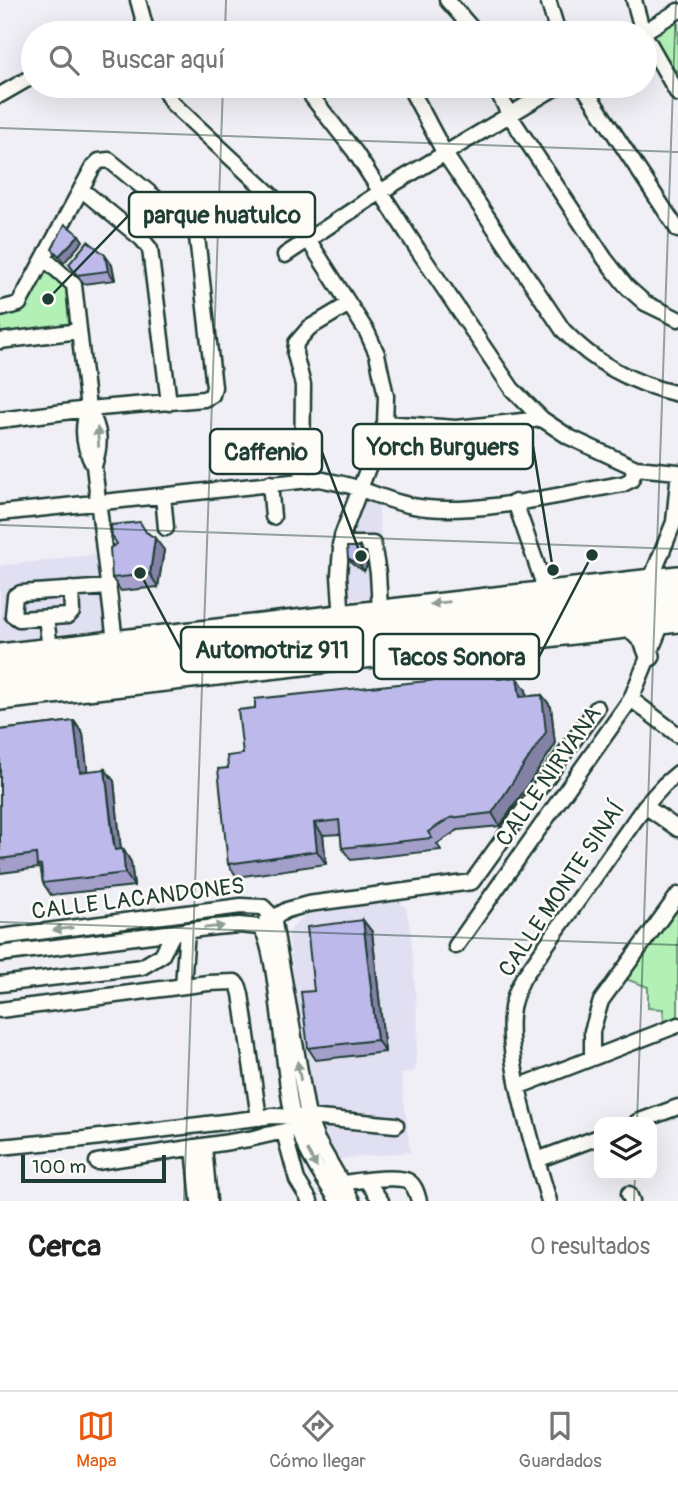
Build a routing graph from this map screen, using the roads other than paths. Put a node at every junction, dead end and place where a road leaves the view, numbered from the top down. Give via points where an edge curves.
1 (138, 0) edge
2 (447, 0) edge
3 (548, 0) edge
4 (634, 0) edge
5 (678, 11) edge
6 (144, 21) edge
7 (465, 21) edge
8 (554, 21) edge
9 (640, 21) edge
10 (657, 25) edge
11 (657, 58) edge
12 (21, 83) edge
13 (678, 94) edge
14 (0, 95) edge
15 (169, 98) edge
16 (313, 98) edge
17 (415, 98) edge
18 (501, 98) edge
19 (539, 98) edge
20 (591, 98) edge
21 (510, 116) junction
22 (445, 154) junction
23 (81, 189) junction
24 (380, 192) junction
25 (678, 230) edge
26 (308, 239) junction
27 (285, 255) dead end
28 (44, 258) junction
29 (349, 304) junction
30 (0, 309) edge
31 (678, 319) edge
32 (79, 331) junction
33 (0, 341) edge
34 (678, 394) edge
35 (169, 402) junction
36 (88, 409) junction
37 (541, 419) junction
38 (0, 420) edge
39 (385, 423) junction
40 (636, 468) junction
41 (678, 472) edge
42 (302, 479) junction
43 (678, 481) edge
44 (270, 483) junction
45 (358, 488) junction
46 (163, 496) junction
47 (98, 501) junction
48 (514, 502) junction
49 (0, 513) edge
50 (273, 517) dead end
51 (676, 527) edge
52 (166, 528) dead end
53 (340, 544) junction
54 (678, 576) edge
55 (651, 585) junction
56 (109, 587) junction
57 (678, 588) edge
58 (71, 589) junction
59 (546, 591) junction
60 (380, 610) junction
61 (46, 618) junction
62 (673, 618) edge
63 (342, 622) junction
64 (630, 627) junction
65 (116, 647) junction
66 (50, 648) junction
67 (0, 653) edge
68 (650, 656) junction
69 (0, 669) edge
70 (0, 688) edge
71 (631, 699) junction
72 (0, 700) edge
73 (597, 708) dead end
74 (678, 735) edge
75 (678, 773) edge
76 (645, 806) junction
77 (678, 829) edge
78 (678, 895) edge
79 (155, 917) junction
80 (273, 917) junction
81 (104, 924) junction
82 (260, 927) junction
83 (180, 931) junction
84 (157, 934) junction
85 (0, 937) edge
86 (107, 941) junction
87 (456, 946) dead end
88 (0, 954) edge
89 (0, 984) edge
90 (183, 986) junction
91 (0, 1010) edge
92 (678, 1025) edge
93 (592, 1058) junction
94 (520, 1086) junction
95 (678, 1107) edge
96 (651, 1117) edge
97 (259, 1118) junction
98 (299, 1123) junction
99 (396, 1125) dead end
100 (594, 1139) edge
101 (199, 1146) junction
102 (0, 1147) edge
103 (537, 1160) junction
104 (97, 1161) dead end
105 (366, 1180) junction
106 (334, 1186) junction
107 (199, 1201) edge
108 (209, 1201) edge
109 (310, 1201) edge
110 (338, 1201) edge
111 (352, 1201) edge
112 (381, 1201) edge
113 (419, 1201) edge
114 (549, 1201) edge

1 - 6 street
2 - 7 street
3 - 8 street
4 - 9 street
5 - 10 street
11 - 13 street
12 - 14 street
15 - 26 street via 272,195
16 - 24 street
17 - 22 street
18 - 21 street
19 - 21 street
20 - 25 street
21 - 22 street
21 - 31 street via 627,287 645,303
22 - 24 street
22 - 34 street via 579,347 612,369
23 - 28 street
23 - 35 street via 150,249
23 - 35 street via 96,163 109,160 190,225 197,237 214,392 204,399
24 - 26 street
24 - 37 street via 512,388
26 - 27 street
26 - 29 street
28 - 30 street via 19,304
28 - 32 street via 74,285
29 - 39 street via 377,354 386,396
29 - 42 street via 309,328 296,343 303,384
32 - 33 street
32 - 36 street
35 - 36 street
36 - 38 street
36 - 47 street via 100,441 94,466
37 - 39 street via 456,428
37 - 40 street
39 - 45 street
40 - 41 street
40 - 48 street via 631,480 623,484
42 - 44 street
42 - 45 street
43 - 51 street
44 - 46 street
44 - 50 street
45 - 48 street via 429,508
45 - 53 street
46 - 47 street
46 - 52 street
47 - 49 street
47 - 56 street
48 - 59 street
51 - 55 street
53 - 60 street via 373,544
53 - 63 street
54 - 55 main road
55 - 57 highway
55 - 59 main road
55 - 63 highway
56 - 58 street
56 - 65 street
58 - 61 street via 71,615
58 - 61 street via 15,596 15,618
59 -> 60 main road
60 - 63 main road
61 - 66 street
62 - 64 main road
62 - 68 street, CALLE NIRVANA
62 - 70 highway
63 - 65 highway
64 - 68 main road via 644,641
64 - 72 main road
65 - 66 main road
65 - 69 highway
66 - 67 main road
68 - 71 street, CALLE NIRVANA
71 - 74 street
71 - 87 street, CALLE NIRVANA
73 - 80 street via 472,882 308,904
75 - 76 street, CALLE MONTE SINAÍ
76 - 77 street
76 - 94 street, CALLE MONTE SINAÍ via 515,995 511,1031
78 - 93 street via 601,1001 592,1031
79 - 80 street, CALLE LACANDONES via 248,906 263,907
79 - 81 street, CALLE LACANDONES
79 - 84 street
80 - 82 street
98 -> 80 street, CALLE LACANDONES
81 -> 85 street, CALLE LACANDONES
81 - 86 street
83 -> 82 street, CALLE LACANDONES
82 - 98 street, CALLE LACANDONES via 271,964
83 - 84 street, CALLE LACANDONES
83 - 89 street via 162,955 142,967
83 - 90 street
84 - 86 street, CALLE LACANDONES
86 - 88 street, CALLE LACANDONES
90 - 91 street
90 - 97 street via 227,981 239,987
92 - 93 street
93 - 94 street
94 - 103 street, CALLE MONTE SINAÍ
95 - 96 street
97 - 98 street
97 - 102 street
98 - 99 street
98 - 101 street
98 - 106 street, CALLE LACANDONES
98 - 109 street via 298,1180
100 - 103 street
101 - 104 street
101 - 107 street
101 - 108 street
103 - 114 street, CALLE MONTE SINAÍ
105 - 106 street
105 - 112 street
105 - 113 street via 408,1181
106 - 110 street, CALLE LACANDONES
106 - 111 street, CALLE LACANDONES

